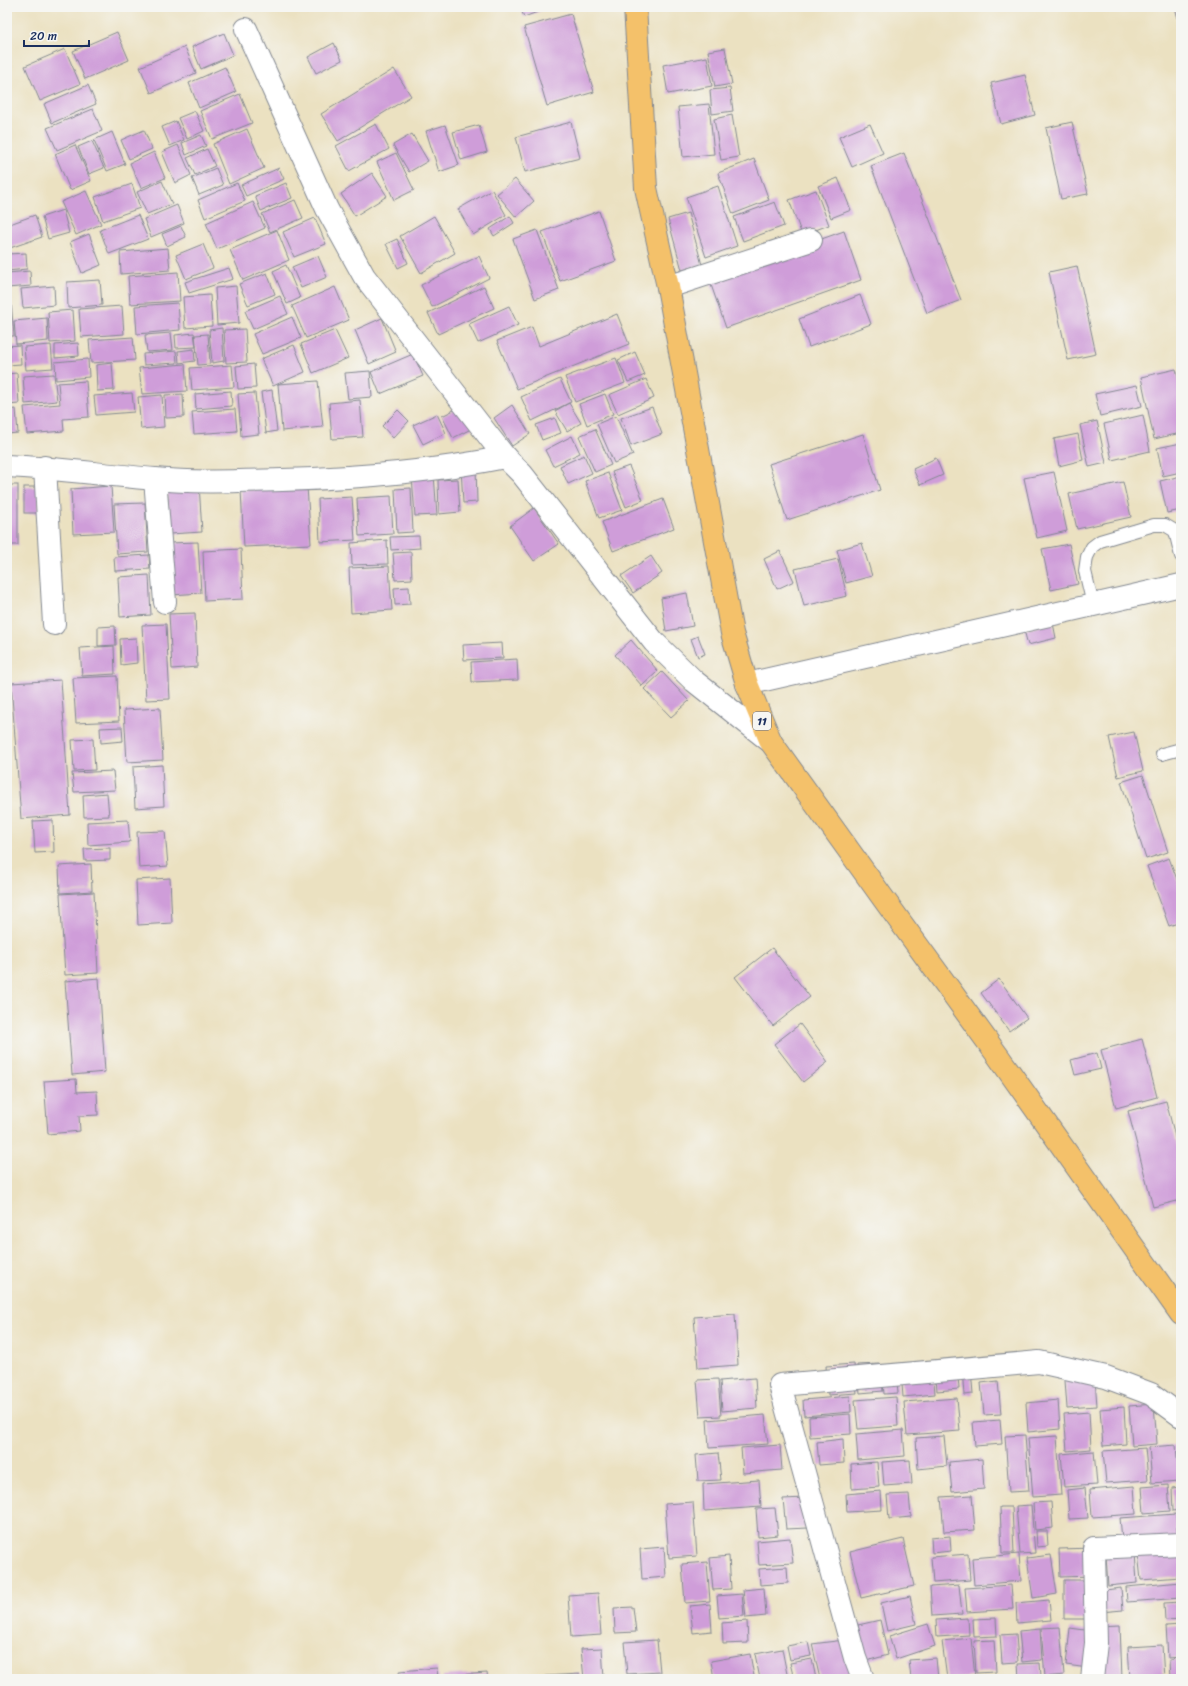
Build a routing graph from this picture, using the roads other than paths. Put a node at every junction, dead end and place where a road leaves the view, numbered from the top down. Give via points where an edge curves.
1 (635, 7) edge
2 (246, 29) dead end
3 (811, 240) dead end
4 (668, 288) junction
5 (505, 457) junction
6 (7, 466) edge
7 (45, 467) junction
8 (155, 479) junction
9 (1181, 556) edge
10 (1181, 585) edge
11 (165, 602) dead end
12 (1093, 605) junction
13 (54, 624) dead end
14 (747, 684) junction
15 (771, 742) junction
16 (1181, 749) edge
17 (1162, 754) dead end
18 (1181, 1314) edge
19 (1181, 1416) edge
20 (1181, 1544) edge
21 (863, 1679) edge
22 (1092, 1679) edge

1 - 4 highway, 11 via 646,188
2 - 5 street via 327,209 364,276
3 - 4 street
4 - 14 highway, 11 via 732,633
5 - 8 street via 409,473 218,482
5 - 15 street via 522,474 654,642 694,681
6 - 7 street
7 - 8 street
7 - 13 street
8 - 11 street
9 - 12 lane via 1175,531 1165,525 1154,524 1100,541 1092,547 1085,571
10 - 12 street
12 - 14 street
14 - 15 highway, 11
15 - 18 highway, 11 via 1003,1062
16 - 17 lane
19 - 21 street via 1151,1394 1106,1378 1039,1362 780,1385
20 - 22 street via 1094,1548 1096,1643

